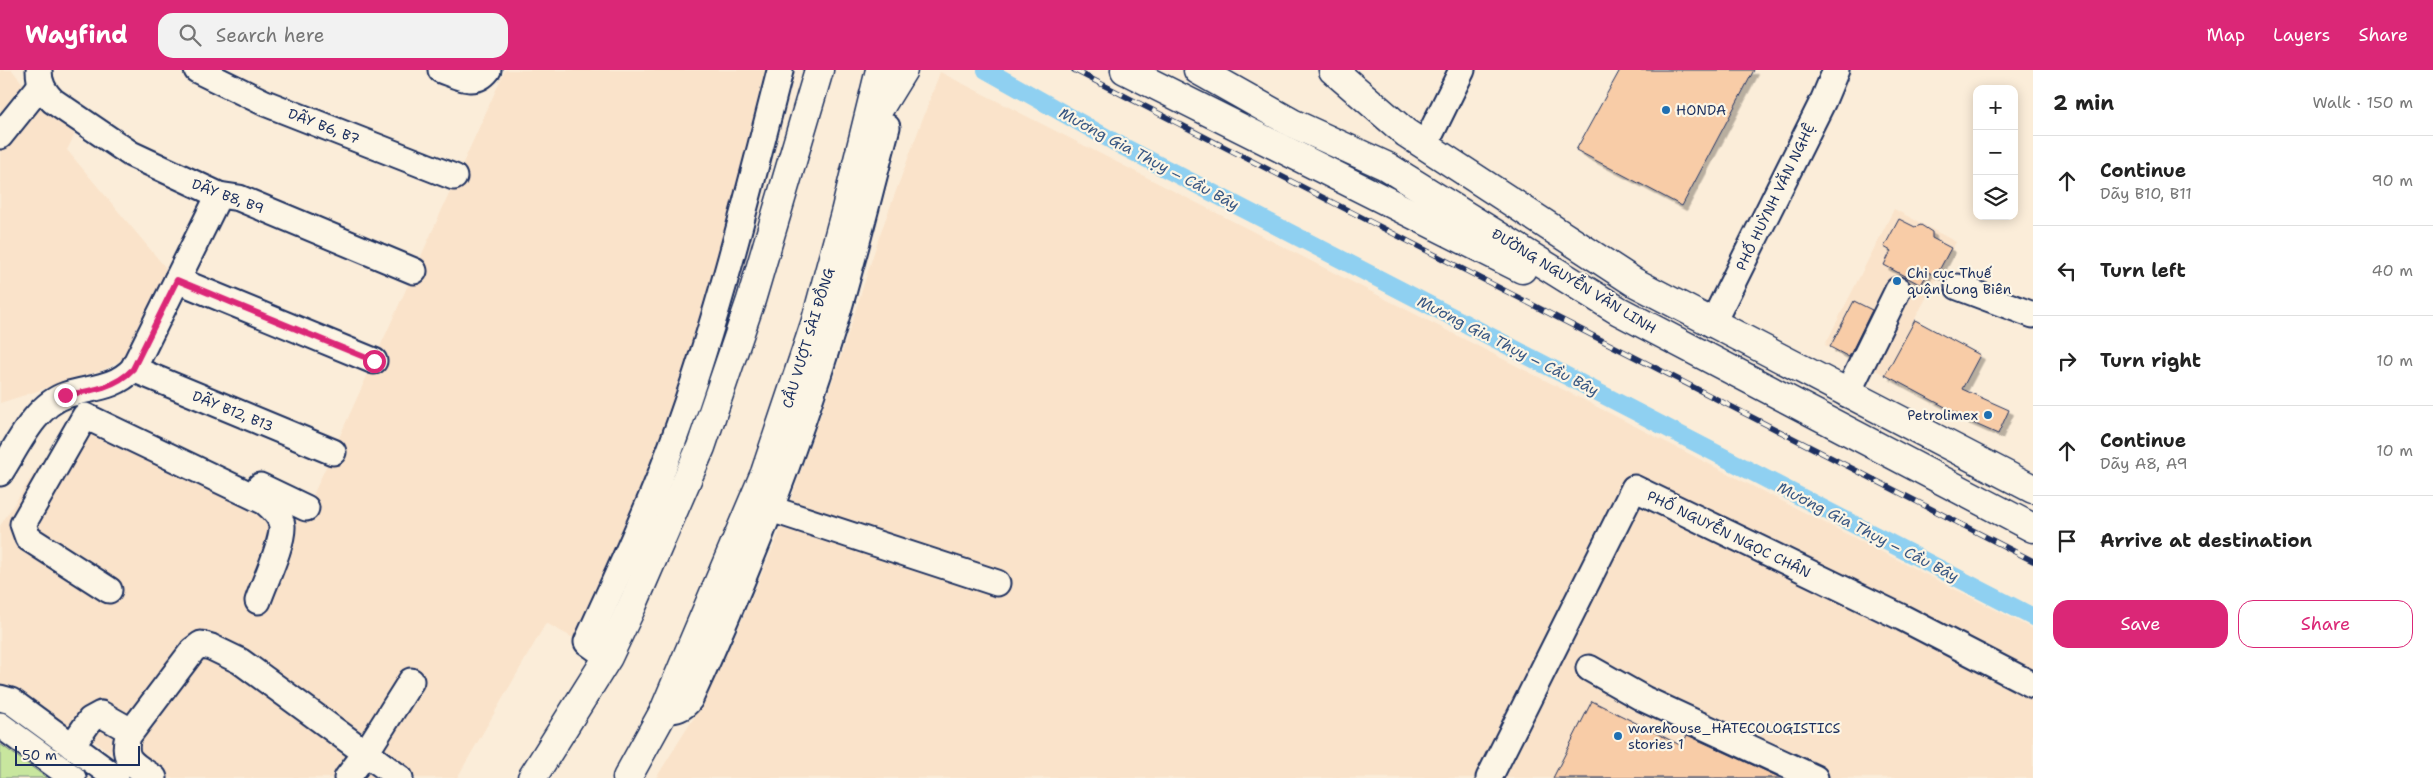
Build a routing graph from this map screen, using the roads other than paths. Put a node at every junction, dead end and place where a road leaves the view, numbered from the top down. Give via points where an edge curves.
1 (197, 70) edge
2 (441, 70) edge
3 (488, 70) edge
4 (819, 70) edge
5 (880, 70) edge
6 (903, 70) edge
7 (1125, 70) edge
8 (1198, 70) edge
9 (1333, 70) edge
10 (1462, 70) edge
11 (1836, 70) edge
12 (791, 71) edge
13 (45, 85) edge
14 (10, 106) edge
15 (806, 112) junction
16 (888, 127) dead end
17 (0, 136) edge
18 (862, 138) junction
19 (1425, 145) junction
20 (454, 177) dead end
21 (219, 195) junction
22 (414, 271) dead end
23 (177, 280) junction
24 (1958, 287) dead end
25 (1898, 290) dead end
26 (1619, 311) junction
27 (2033, 315) edge
28 (1712, 324) junction
29 (374, 361) dead end
30 (133, 369) junction
31 (1848, 394) junction
32 (92, 403) junction
33 (333, 452) dead end
34 (0, 473) edge
35 (2033, 490) edge
36 (306, 508) dead end
37 (771, 509) junction
38 (2033, 528) edge
39 (997, 583) dead end
40 (109, 590) dead end
41 (258, 601) dead end
42 (608, 657) junction
43 (1589, 668) dead end
44 (411, 680) dead end
45 (2033, 685) edge
46 (0, 698) edge
47 (664, 711) junction
48 (0, 725) edge
49 (131, 732) junction
50 (72, 746) junction
51 (365, 754) junction
52 (100, 773) edge
53 (73, 778) edge
54 (154, 778) edge
55 (347, 778) edge
56 (400, 778) edge
57 (532, 778) edge
58 (626, 778) edge
59 (1489, 778) edge
60 (1815, 778) edge

1 - 20 street, DÃY B6, B7 via 265,103
2 - 3 street via 476,80
4 - 15 highway
5 - 18 highway, CẦU VƯỢT SÀI ĐỒNG
6 - 18 highway
7 - 26 highway via 1567,292
8 - 26 highway, ĐƯỜNG NGUYỄN VĂN LINH via 1292,122 1386,166
9 - 19 highway via 1406,133
10 - 19 street
11 - 28 street, PHỐ HUỲNH VĂN NGHỆ
12 - 15 highway
12 - 42 street via 747,201 697,371 664,465 587,642
13 - 14 street
13 - 21 street, DÃY B8, B9 via 131,154
14 - 17 street
15 - 42 highway via 751,300 701,447
16 - 37 street via 833,327
18 - 47 highway, CẦU VƯỢT SÀI ĐỒNG via 815,324 765,473
19 - 28 highway via 1634,282
21 - 22 street, DÃY B8, B9 via 239,198
21 - 23 street
23 - 29 street
23 - 30 street
24 - 27 street
25 - 31 street
26 - 38 highway, ĐƯỜNG NGUYỄN VĂN LINH
28 - 31 highway
30 - 32 street
30 - 33 street, DÃY B12, B13
31 - 35 highway
32 - 34 street via 65,395 47,406 31,424
32 - 36 street
32 - 40 street via 23,524 28,538
32 - 41 street via 265,502 276,512 282,526 280,540
37 - 39 street
37 - 47 street via 690,698 678,710
42 - 57 highway
43 - 60 street via 1644,698
44 - 51 street
45 - 59 street, PHỐ NGUYỄN NGỌC CHÂN via 1903,618 1634,488
46 - 50 street via 11,701
47 - 58 highway, CẦU VƯỢT SÀI ĐỒNG
48 - 53 street
49 - 50 street via 101,714 90,720
49 - 51 street via 193,650 201,644 240,661
49 - 54 street via 124,748 130,761
50 - 52 street
51 - 55 street
51 - 56 street

